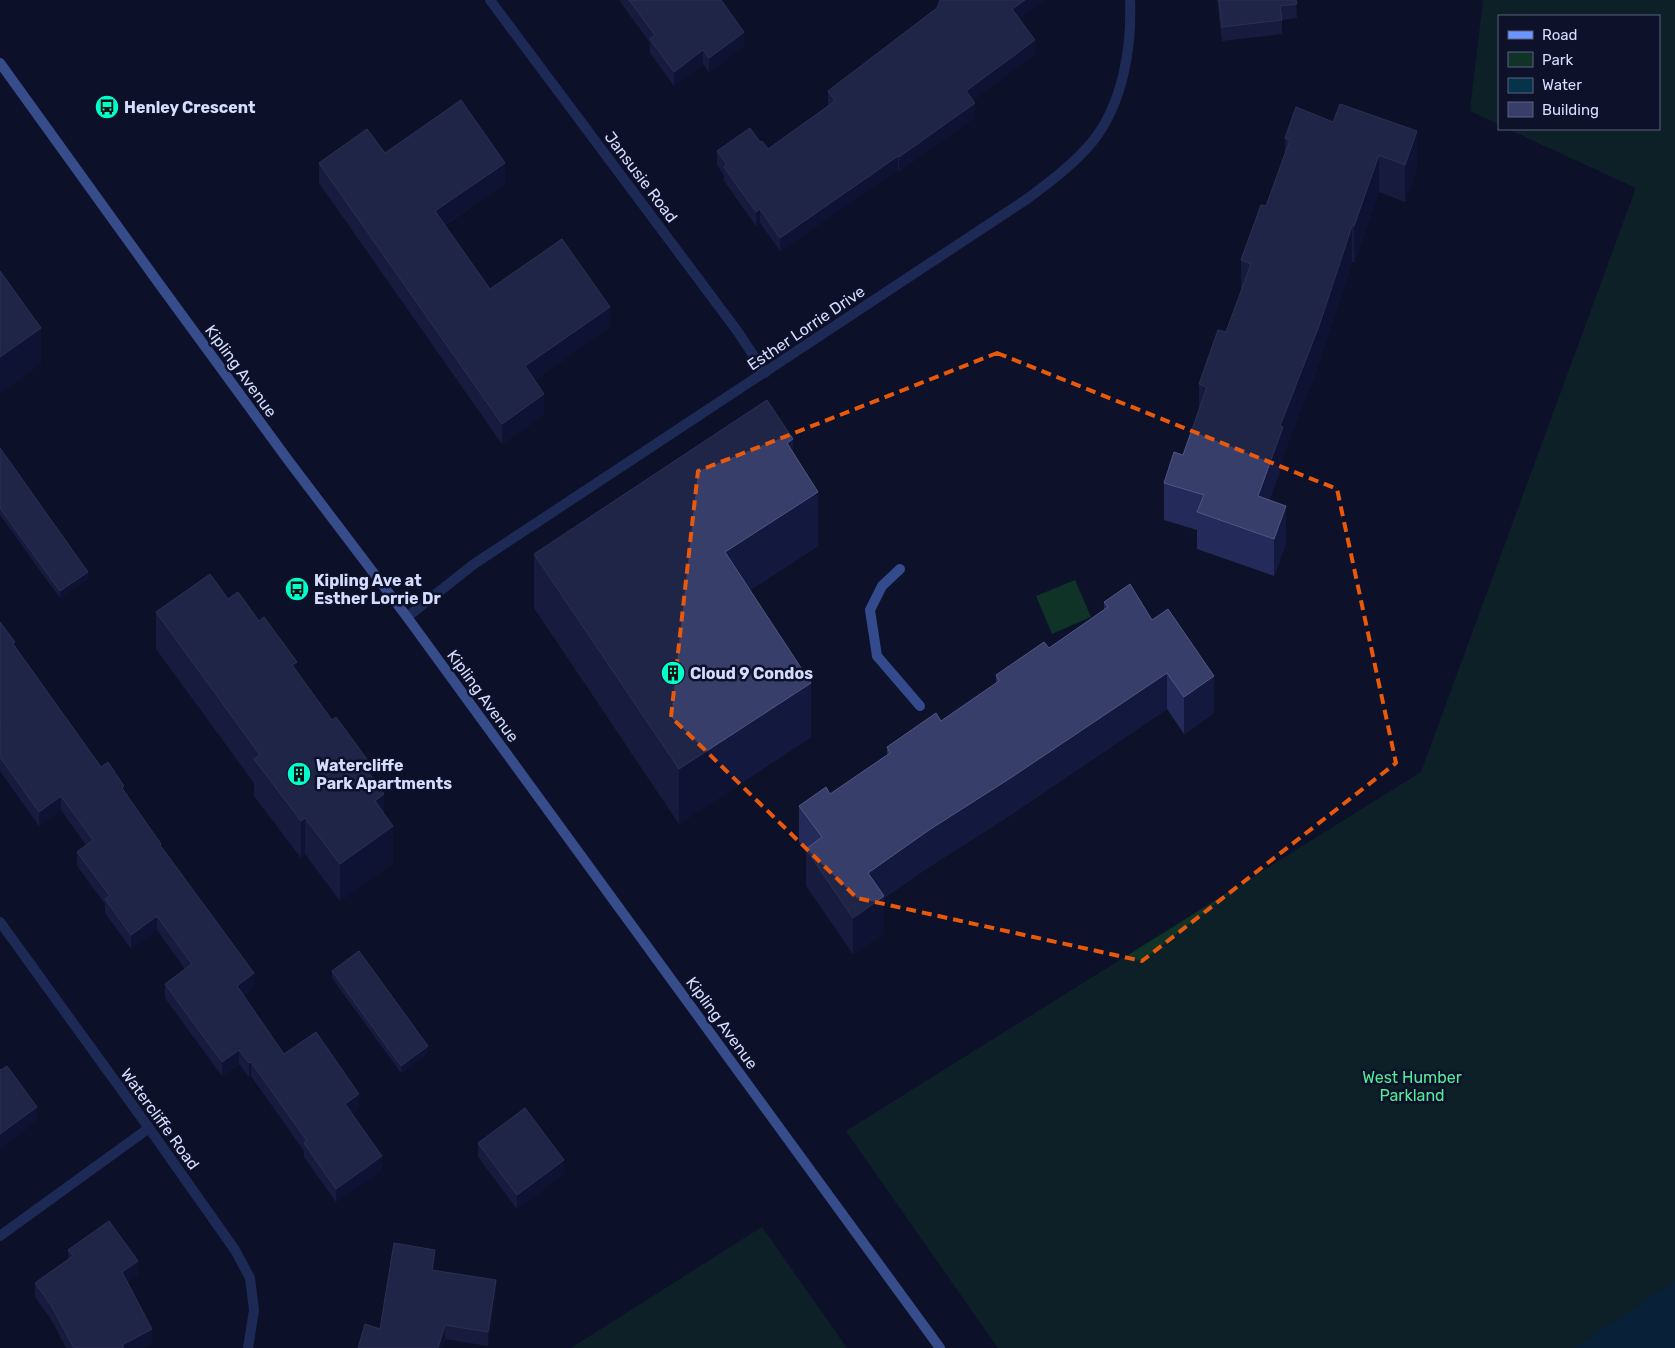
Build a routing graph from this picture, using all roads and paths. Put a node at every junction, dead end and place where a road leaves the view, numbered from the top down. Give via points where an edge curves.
1 (490, 0) edge
2 (1130, 0) edge
3 (0, 63) edge
4 (4, 76) edge
5 (765, 373) junction
6 (900, 569) dead end
7 (406, 617) junction
8 (920, 706) dead end
9 (0, 922) edge
10 (149, 1128) junction
11 (0, 1236) edge
12 (248, 1348) edge
13 (940, 1348) edge

1 - 5 street, Jansusie Road via 738,332
2 - 5 street, Esther Lorrie Drive via 1130,35 1122,81 1093,141 1063,172
3 - 4 main road, Kipling Avenue
4 - 7 main road, Kipling Avenue
5 - 7 street, Esther Lorrie Drive via 474,564
6 - 8 street via 882,586 870,610 871,619 877,656
7 - 13 main road, Kipling Avenue
9 - 10 street, Watercliffe Road
10 - 11 street
10 - 12 street, Watercliffe Road via 235,1250 250,1278 254,1310

